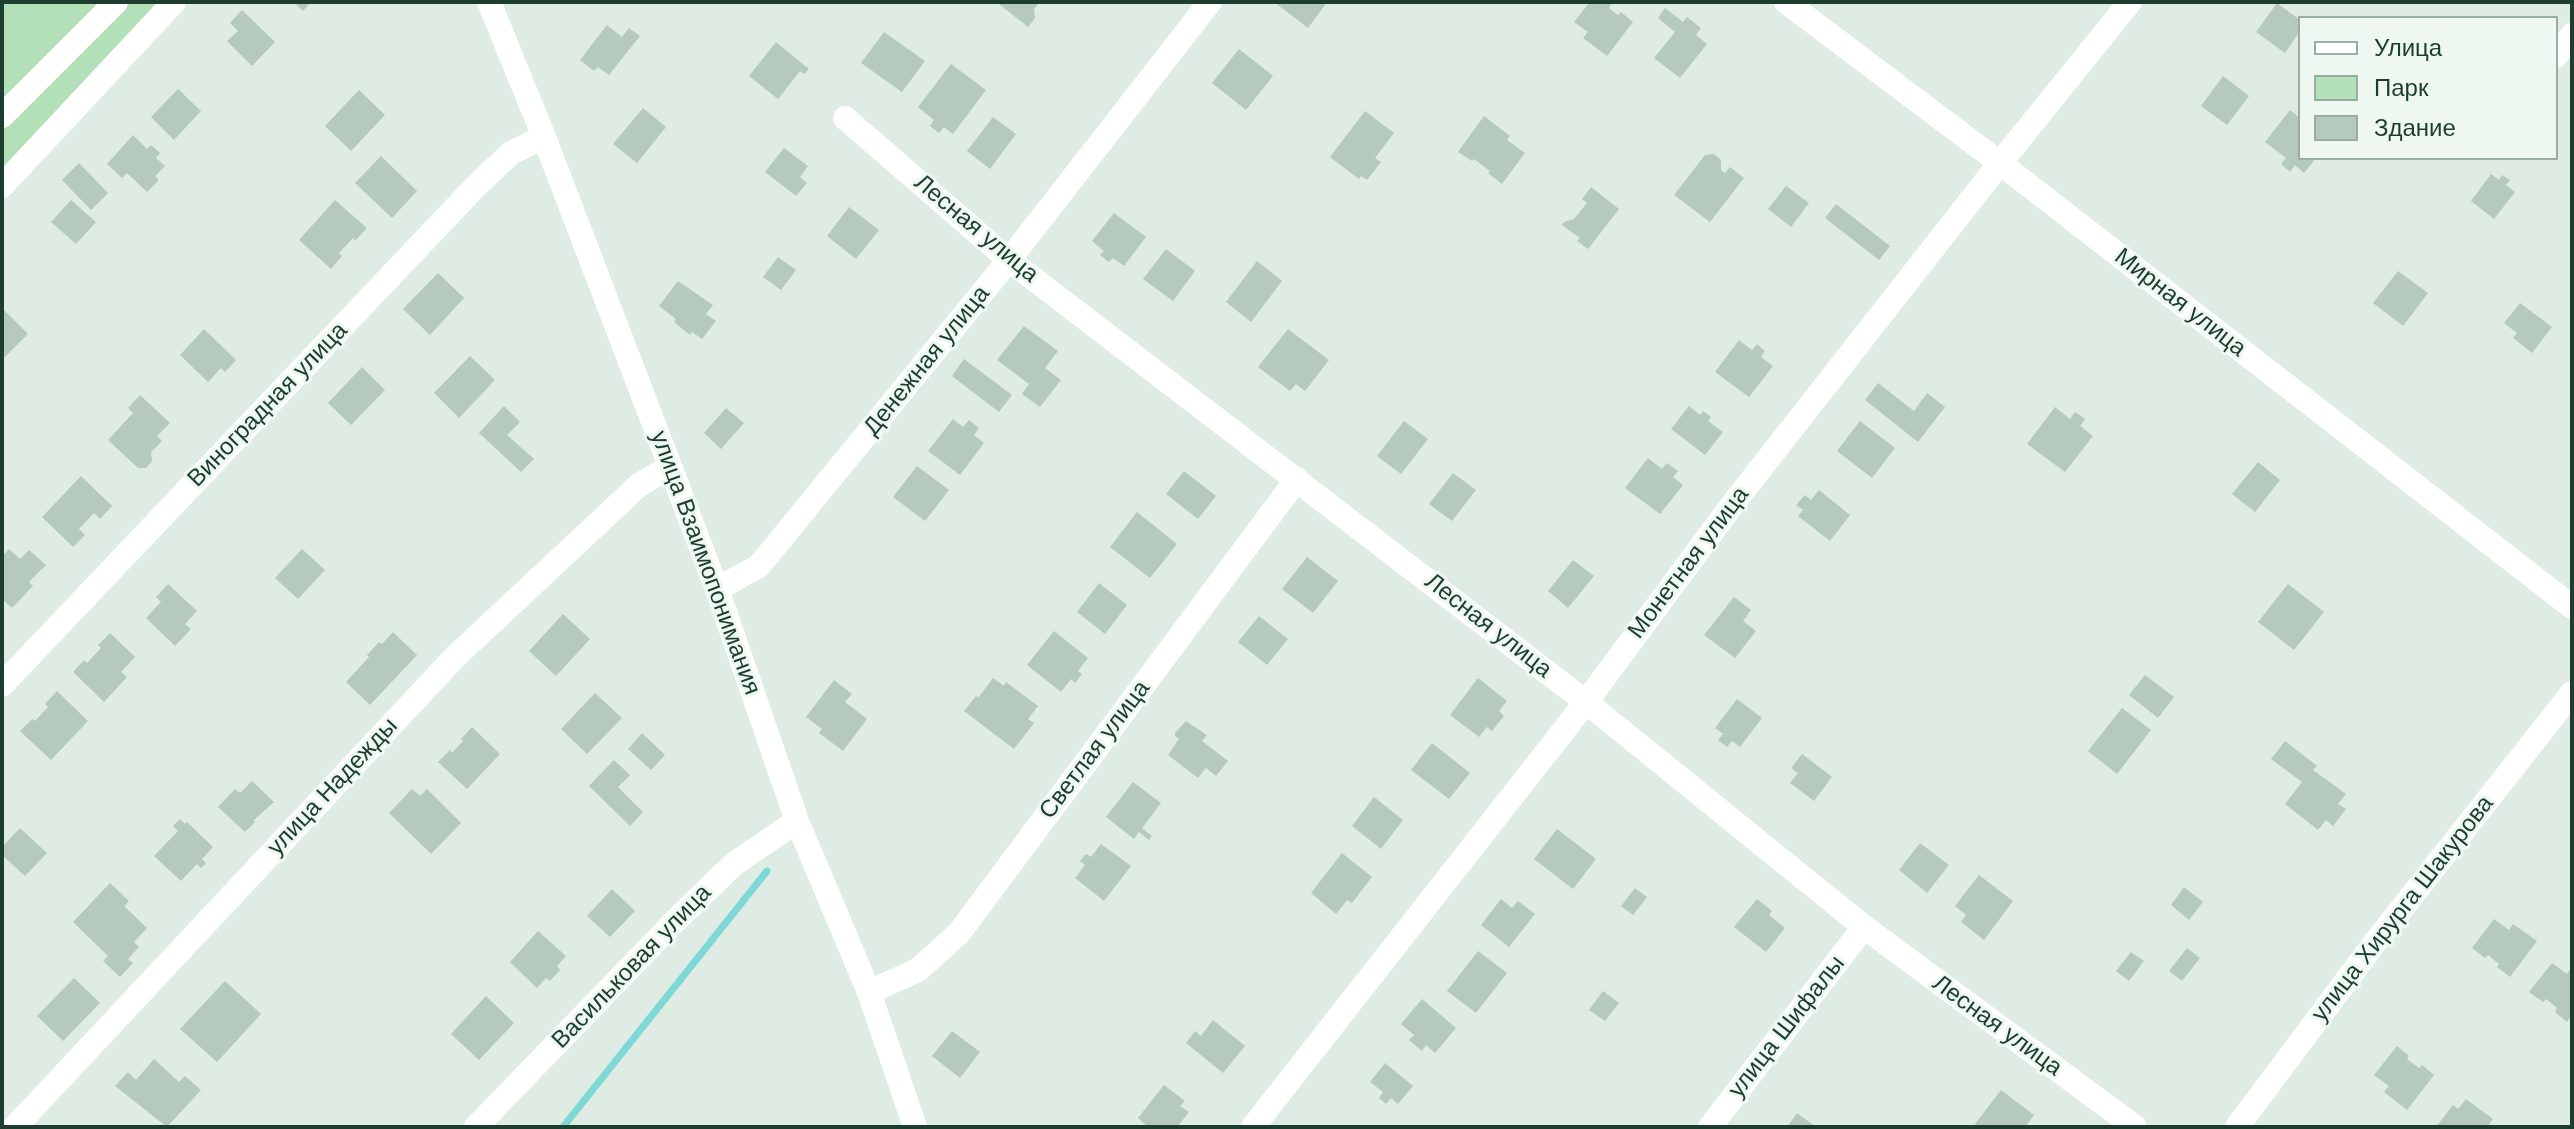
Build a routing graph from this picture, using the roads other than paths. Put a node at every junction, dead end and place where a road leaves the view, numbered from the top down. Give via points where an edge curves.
1 (116, 2) edge
2 (174, 2) edge
3 (489, 2) edge
4 (1210, 2) edge
5 (1786, 2) edge
6 (2130, 2) edge
7 (2572, 35) edge
8 (2558, 53) edge
9 (2, 116) edge
10 (845, 118) dead end
11 (544, 137) junction
12 (2000, 163) junction
13 (2, 186) edge
14 (1009, 260) junction
15 (670, 467) junction
16 (1297, 479) junction
17 (717, 589) junction
18 (2572, 607) edge
19 (2, 685) edge
20 (2572, 693) edge
21 (1586, 702) junction
22 (797, 821) junction
23 (1864, 927) junction
24 (869, 992) junction
25 (15, 1127) edge
26 (476, 1127) edge
27 (915, 1127) edge
28 (1253, 1127) edge
29 (1710, 1127) edge
30 (2135, 1127) edge
31 (2237, 1127) edge

1 - 9 street
2 - 13 street
3 - 11 street, улица Взаимопонимания
4 - 14 street, Денежная улица
5 - 12 street, Мирная улица
6 - 12 street, Монетная улица
7 - 8 street
10 - 14 street, Лесная улица
11 - 15 street, улица Взаимопонимания
11 - 19 street, Виноградная улица via 511,153 478,184
12 - 18 street, Мирная улица
12 - 21 street, Монетная улица via 1732,505
14 - 16 street, Лесная улица
14 - 17 street, Денежная улица via 759,566
15 - 17 street, улица Взаимопонимания
15 - 25 street, улица Надежды via 639,485 455,657
16 - 21 street, Лесная улица
16 - 24 street, Светлая улица via 959,933 918,970
17 - 22 street, улица Взаимопонимания
20 - 31 street, улица Хирурга Шакурова
21 - 23 street, Лесная улица
21 - 28 street, Монетная улица
22 - 24 street, улица Взаимопонимания
22 - 26 street, Васильковая улица via 734,864
23 - 29 street, улица Шифалы
23 - 30 street, Лесная улица
24 - 27 street, улица Взаимопонимания

